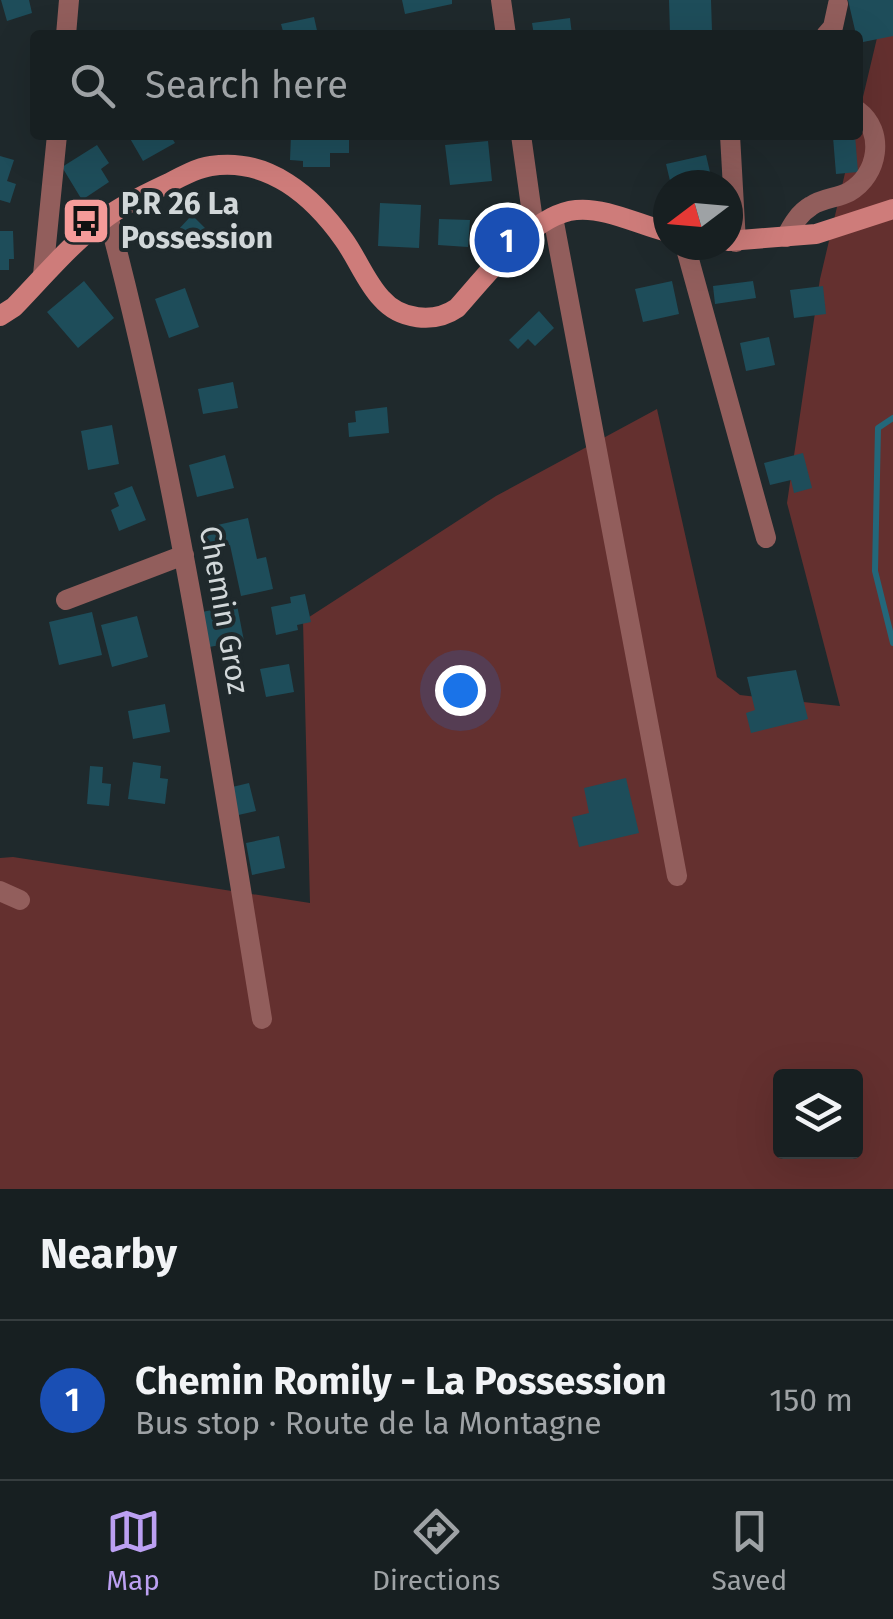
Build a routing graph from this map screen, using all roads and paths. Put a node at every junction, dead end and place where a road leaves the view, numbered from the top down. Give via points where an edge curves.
1 (69, 0) edge
2 (502, 0) edge
3 (838, 4) dead end
4 (66, 30) edge
5 (505, 30) edge
6 (830, 30) edge
7 (863, 115) edge
8 (56, 140) edge
9 (522, 140) edge
10 (730, 140) edge
11 (731, 170) edge
12 (893, 209) edge
13 (108, 216) junction
14 (553, 217) junction
15 (653, 227) edge
16 (534, 228) junction
17 (786, 237) junction
18 (743, 241) edge
19 (689, 260) edge
20 (43, 275) junction
21 (0, 316) edge
22 (766, 538) dead end
23 (184, 556) junction
24 (66, 600) dead end
25 (677, 876) dead end
26 (0, 891) edge
27 (20, 900) dead end
28 (262, 1019) dead end

1 - 4 street
2 - 5 street
3 - 6 street
7 - 17 street via 877,147 868,177 850,192 812,205
8 - 20 street
9 - 16 street
10 - 11 street
12 - 17 main road
13 - 16 main road via 207,166 263,169 322,213 382,300 431,320 457,308
13 - 20 main road
13 - 23 street, Chemin Groz
14 - 15 main road via 602,212
14 - 16 main road
14 - 25 street
17 - 18 main road
19 - 22 street
20 - 21 main road
23 - 24 street
23 - 28 street, Chemin Groz
26 - 27 street

